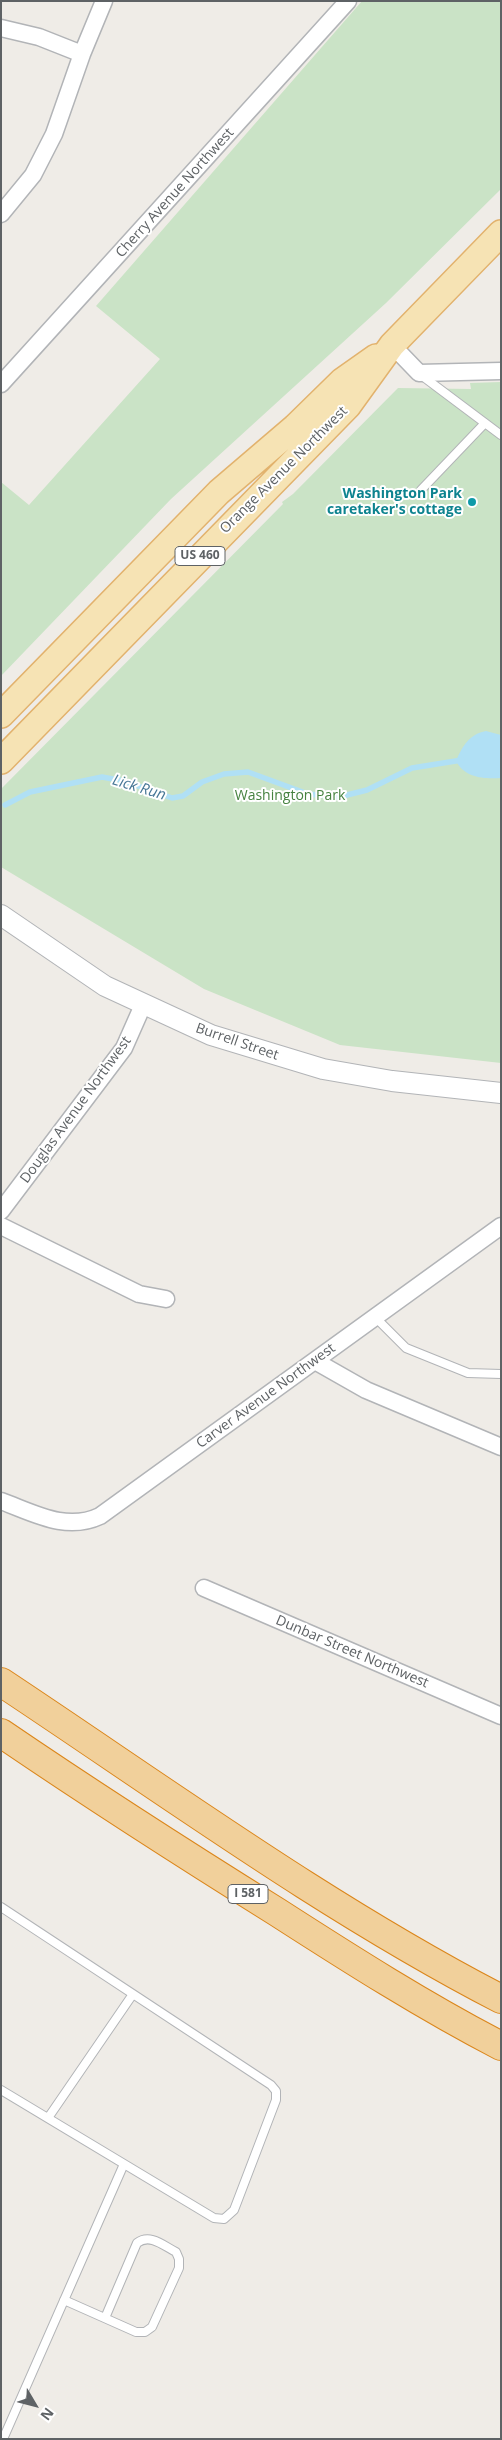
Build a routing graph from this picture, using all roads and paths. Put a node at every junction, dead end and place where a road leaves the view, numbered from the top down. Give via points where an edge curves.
1 (104, 1) edge
2 (348, 1) edge
3 (1, 28) edge
4 (82, 54) junction
5 (1, 214) edge
6 (501, 233) edge
7 (392, 345) junction
8 (501, 371) edge
9 (420, 373) junction
10 (1, 384) edge
11 (485, 423) junction
12 (501, 435) edge
13 (421, 490) dead end
14 (1, 714) edge
15 (1, 761) edge
16 (1, 915) edge
17 (143, 1005) junction
18 (501, 1093) edge
19 (1, 1211) edge
20 (1, 1226) edge
21 (501, 1226) edge
22 (166, 1299) dead end
23 (375, 1317) junction
24 (315, 1361) junction
25 (501, 1374) edge
26 (501, 1447) edge
27 (1, 1501) edge
28 (204, 1588) dead end
29 (1, 1669) edge
30 (1, 1682) edge
31 (34, 1703) junction
32 (501, 1716) edge
33 (1, 1733) edge
34 (1, 1748) edge
35 (88, 1792) junction
36 (1, 1907) edge
37 (133, 1994) junction
38 (501, 1999) edge
39 (501, 2046) edge
40 (1, 2090) edge
41 (48, 2118) junction
42 (124, 2164) junction
43 (64, 2300) junction
44 (105, 2318) junction
45 (3, 2439) edge

1 - 4 street
2 - 10 street, Cherry Avenue Northwest
3 - 4 street via 39,37
4 - 5 street via 54,134 33,176
6 - 7 main road, Orange Avenue Northwest / US 460
7 - 9 street
7 - 14 main road, Orange Avenue Northwest / US 460 via 342,381 295,427 219,492
7 - 15 main road, Orange Avenue Northwest / US 460 via 348,406
8 - 9 street
9 - 11 lane
11 - 12 lane
11 - 13 lane
16 - 17 street, Burrell Street via 105,986
17 - 18 street, Burrell Street via 211,1035 323,1069 392,1081
17 - 19 street, Douglas Avenue Northwest via 124,1048
20 - 22 street via 139,1294
21 - 23 street, Carver Avenue Northwest
23 - 24 street, Carver Avenue Northwest
23 - 25 lane via 406,1348 468,1373
24 - 26 street via 366,1390
24 - 27 street, Carver Avenue Northwest via 100,1516 75,1523 58,1522
28 - 32 street, Dunbar Street Northwest
29 - 31 highway
30 - 31 highway
31 - 38 highway via 354,1915
33 - 35 highway, I 581
34 - 35 highway
35 - 39 highway, I 581 via 362,1966
36 - 37 lane
37 - 41 lane
37 - 42 lane via 271,2085 276,2091 276,2100 234,2210 224,2218 214,2218
40 - 41 lane
41 - 42 lane
42 - 43 lane
43 - 44 lane
43 - 45 lane
44 - 44 lane via 136,2332 145,2332 152,2327 179,2268 176,2252 150,2239 143,2238 137,2243

